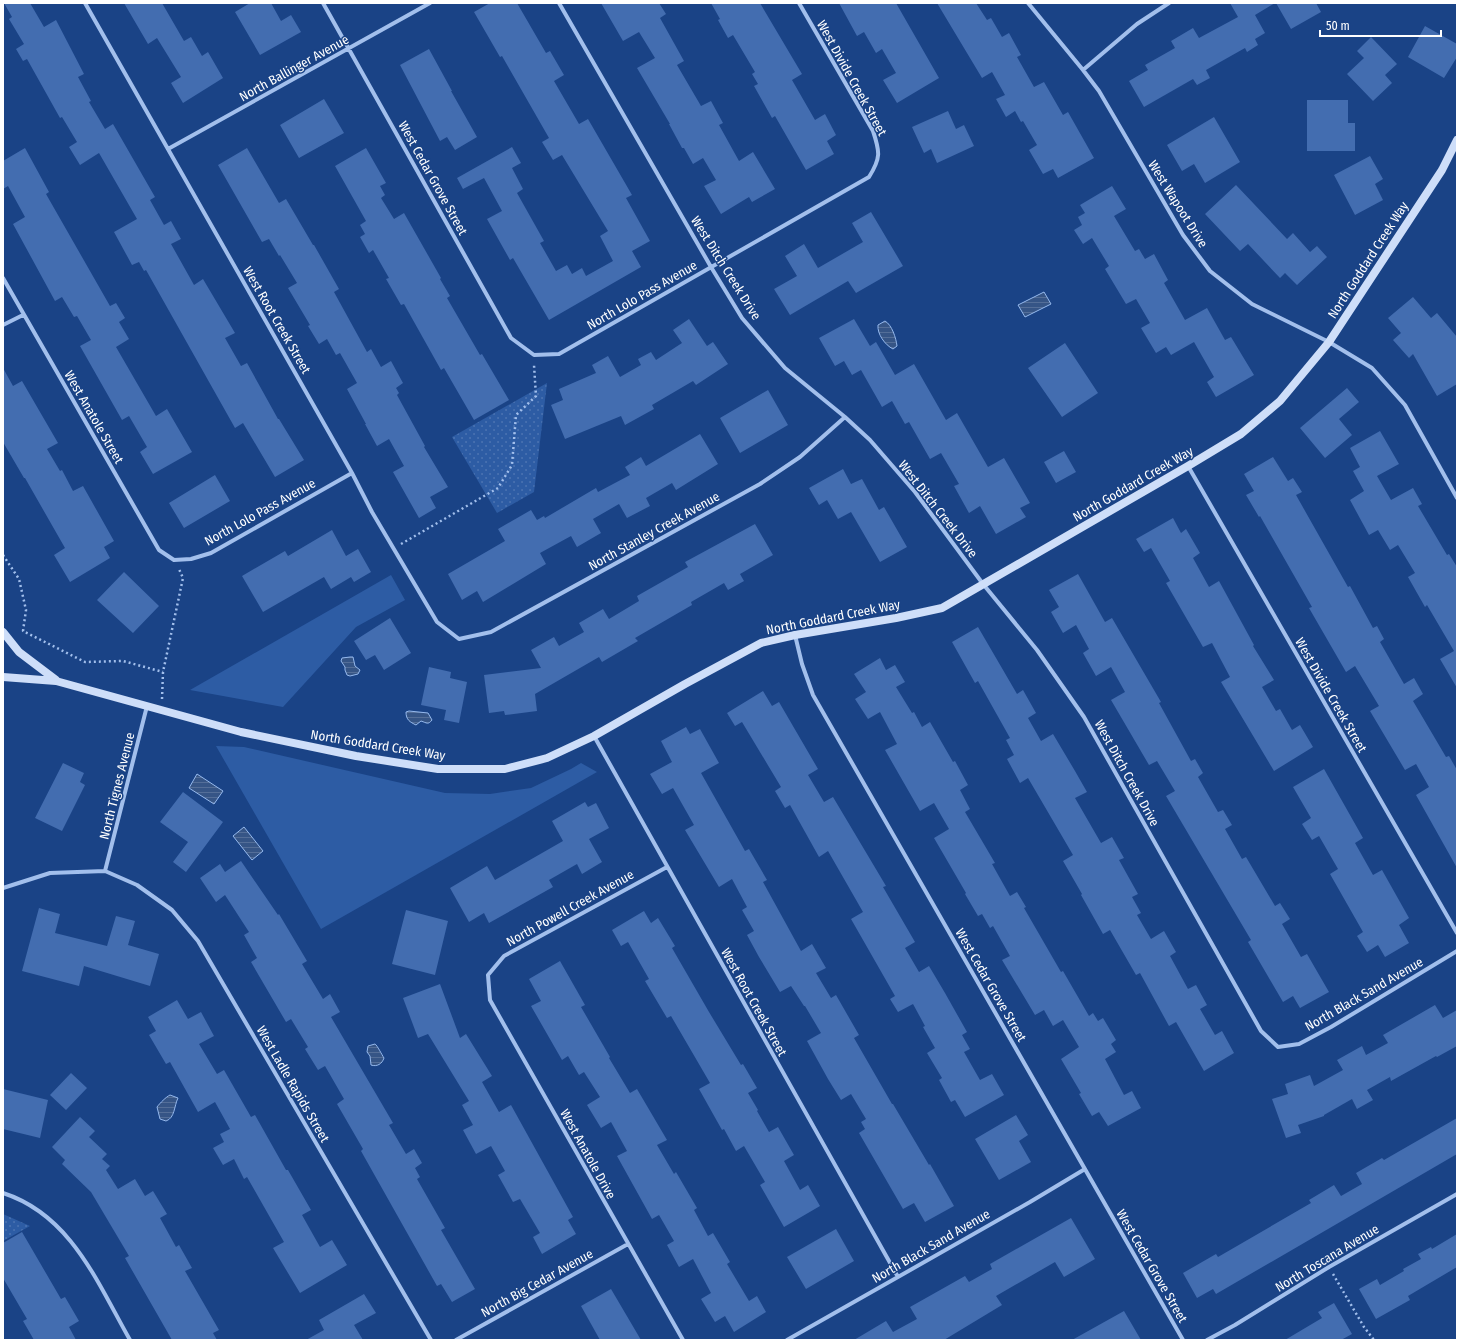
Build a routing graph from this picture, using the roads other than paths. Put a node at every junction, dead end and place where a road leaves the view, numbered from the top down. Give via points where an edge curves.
1 (85, 3) edge
2 (323, 3) edge
3 (430, 3) edge
4 (559, 3) edge
5 (799, 3) edge
6 (1028, 3) edge
7 (1169, 3) edge
8 (349, 48) junction
9 (1083, 70) junction
10 (1457, 140) edge
11 (168, 149) junction
12 (877, 164) joint
13 (711, 267) junction
14 (3, 278) edge
15 (23, 315) junction
16 (3, 325) edge
17 (1329, 342) junction
18 (534, 356) joint
19 (845, 417) junction
20 (1188, 466) junction
21 (352, 473) junction
22 (1457, 498) edge
23 (174, 560) joint
24 (983, 584) junction
25 (3, 632) edge
26 (795, 635) junction
27 (459, 639) joint
28 (3, 677) edge
29 (56, 681) junction
30 (147, 706) junction
31 (594, 736) junction
32 (667, 866) junction
33 (106, 871) junction
34 (3, 888) edge
35 (1457, 933) edge
36 (1457, 951) edge
37 (488, 975) joint
38 (1278, 1047) joint
39 (1085, 1169) junction
40 (3, 1193) edge
41 (1457, 1194) edge
42 (628, 1244) junction
43 (898, 1277) junction
44 (130, 1340) edge
45 (431, 1340) edge
46 (456, 1340) edge
47 (683, 1340) edge
48 (787, 1340) edge
49 (1184, 1340) edge
50 (1207, 1340) edge

1 - 11 street, West Root Creek Street
2 - 8 street, West Cedar Grove Street
3 - 8 street, North Ballinger Avenue
4 - 13 street, West Ditch Creek Drive
5 - 12 street, West Divide Creek Street via 873,131 878,148
6 - 9 street, West Wapoot Drive
7 - 9 street via 1137,24
8 - 11 street, North Ballinger Avenue
8 - 18 street, West Cedar Grove Street via 511,338
9 - 17 street, West Wapoot Drive via 1099,91 1183,235 1210,271 1252,304
10 - 17 street, North Goddard Creek Way via 1440,174
11 - 21 street, West Root Creek Street
12 - 13 street, North Lolo Pass Avenue via 869,177
13 - 18 street, North Lolo Pass Avenue via 559,354
13 - 19 street, West Ditch Creek Drive via 742,318 785,368
14 - 15 street, West Anatole Street
15 - 16 street
15 - 23 street, West Anatole Street via 159,550
17 - 20 street, North Goddard Creek Way via 1280,402 1241,434
17 - 22 street, West Wapoot Drive via 1372,368 1404,405
19 - 24 street, West Ditch Creek Drive via 870,440 915,492
19 - 27 street, North Stanley Creek Avenue via 800,457 760,484 491,632
20 - 24 street, North Goddard Creek Way
20 - 35 street, West Divide Creek Street
21 - 23 street, North Lolo Pass Avenue via 211,553 191,559
21 - 27 street, West Root Creek Street via 437,622
24 - 26 street, North Goddard Creek Way via 942,608
24 - 38 street, West Ditch Creek Drive via 1036,650 1084,717 1261,1031
25 - 29 street, North Goddard Creek Way via 19,652
26 - 31 street, North Goddard Creek Way via 761,643
26 - 39 street, West Cedar Grove Street via 813,694
28 - 29 street, North Goddard Creek Way
29 - 30 street, North Goddard Creek Way
30 - 31 street, North Goddard Creek Way via 241,732 356,756 438,769 505,769 547,758
30 - 33 street, North Tignes Avenue
31 - 32 street, West Root Creek Street
32 - 37 street, North Powell Creek Avenue via 504,956
32 - 43 street, West Root Creek Street
33 - 34 street via 50,873
33 - 45 street, West Ladle Rapids Street via 137,885 172,910 198,941
36 - 38 street, North Black Sand Avenue via 1299,1044
37 - 42 street, West Anatole Drive via 490,1000
39 - 43 street, North Black Sand Avenue
39 - 49 street, West Cedar Grove Street
40 - 44 street via 43,1213 66,1234 84,1259
41 - 50 street, North Toscana Avenue
42 - 46 street, North Big Cedar Avenue
42 - 47 street, West Anatole Drive
43 - 48 street, North Black Sand Avenue

